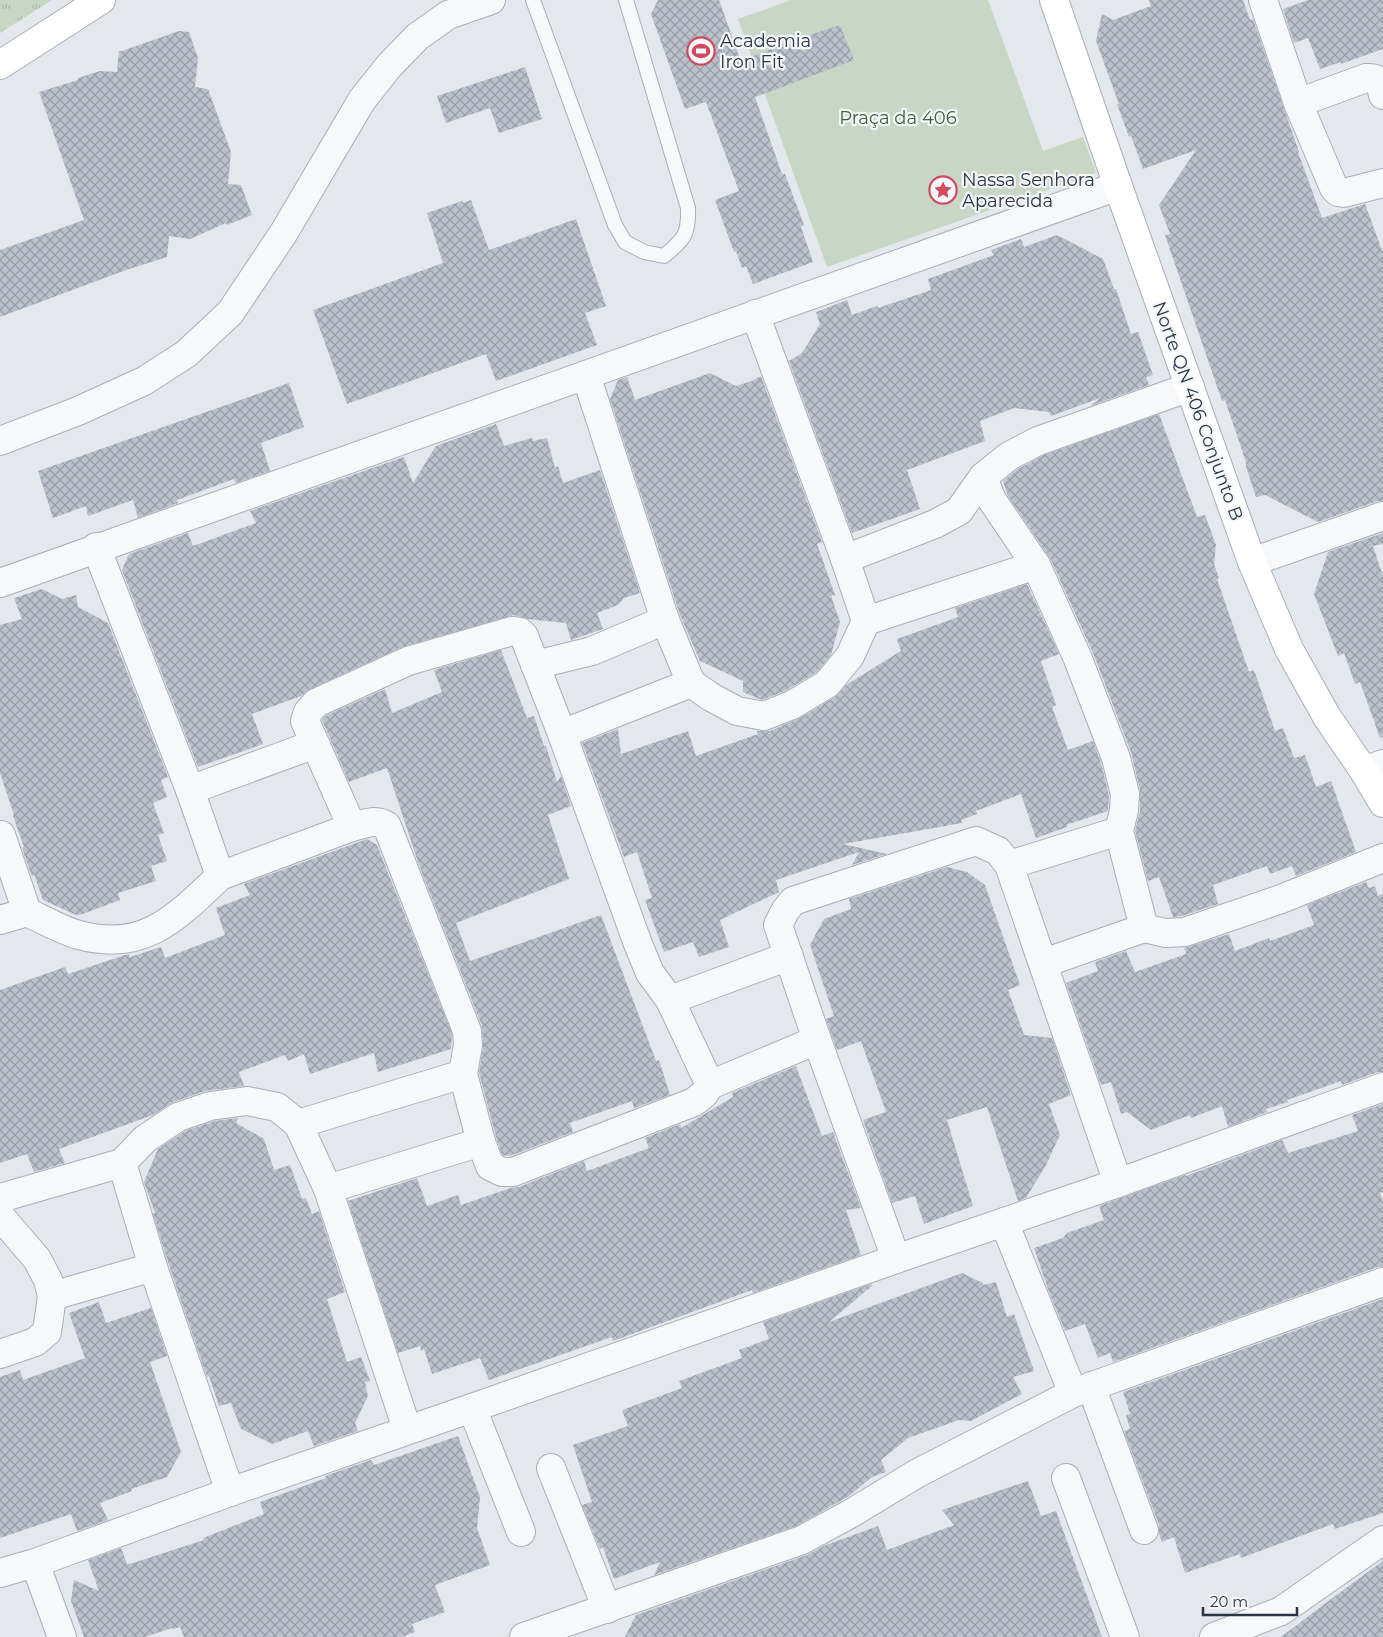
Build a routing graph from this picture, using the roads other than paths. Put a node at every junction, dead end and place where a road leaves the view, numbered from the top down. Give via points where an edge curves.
1 (102, 0) edge
2 (491, 0) edge
3 (533, 0) edge
4 (626, 0) edge
5 (1054, 0) edge
6 (1262, 0) edge
7 (0, 65) edge
8 (1383, 95) edge
9 (1298, 103) junction
10 (1118, 186) junction
11 (1382, 187) edge
12 (755, 314) junction
13 (586, 374) junction
14 (1190, 387) junction
15 (0, 441) edge
16 (982, 477) junction
17 (1383, 516) edge
18 (96, 548) junction
19 (845, 559) junction
20 (1252, 562) junction
21 (1036, 565) junction
22 (0, 583) edge
23 (665, 620) junction
24 (866, 620) junction
25 (535, 665) junction
26 (691, 683) junction
27 (562, 734) junction
28 (315, 744) junction
29 (1373, 768) edge
30 (190, 790) junction
31 (1383, 802) edge
32 (352, 827) junction
33 (1119, 831) junction
34 (0, 834) edge
35 (1383, 858) edge
36 (1009, 865) junction
37 (220, 876) junction
38 (26, 912) junction
39 (0, 920) edge
40 (1144, 928) junction
41 (789, 956) junction
42 (1044, 963) junction
43 (670, 1000) junction
44 (817, 1040) junction
45 (463, 1074) junction
46 (710, 1085) junction
47 (1383, 1087) edge
48 (298, 1124) junction
49 (481, 1142) junction
50 (122, 1163) junction
51 (1118, 1183) junction
52 (328, 1189) junction
53 (0, 1198) edge
54 (0, 1216) edge
55 (1004, 1222) junction
56 (896, 1259) junction
57 (153, 1267) junction
58 (1383, 1282) edge
59 (52, 1296) junction
60 (0, 1354) edge
61 (1082, 1389) junction
62 (472, 1408) junction
63 (408, 1429) junction
64 (551, 1468) dead end
65 (1066, 1478) dead end
66 (230, 1492) junction
67 (1144, 1530) dead end
68 (520, 1532) dead end
69 (1383, 1540) edge
70 (35, 1563) junction
71 (0, 1572) edge
72 (607, 1609) junction
73 (563, 1631) edge
74 (62, 1637) edge
75 (524, 1637) edge
76 (1125, 1637) edge
77 (1214, 1637) edge

1 - 7 street
2 - 15 street via 448,15 417,36 389,66 362,100 283,234 230,313 186,354 144,381
3 - 4 lane via 615,225 625,242 644,252 664,256 680,242 688,226 688,208
5 - 10 street, Norte QN 406 Conjunto B
6 - 9 street
8 - 9 street via 1379,82 1366,78
9 - 11 street via 1334,188 1344,193
10 - 12 street
10 - 14 street, Norte QN 406 Conjunto B
12 - 13 street
12 - 19 street
13 - 18 street
13 - 23 street
14 - 16 street via 1038,441 1009,456
14 - 20 street, Norte QN 406 Conjunto B
16 - 19 street via 959,511 935,524
16 - 21 street via 992,500
17 - 20 street
18 - 22 street
18 - 30 street
19 - 24 street
20 - 29 street, Norte QN 406 Conjunto B via 1290,649 1327,717
21 - 24 street
21 - 33 street via 1116,758 1125,794
23 - 25 street via 592,651
23 - 26 street
24 - 26 street via 850,656 827,684 792,705 764,716 737,711
25 - 27 street
25 - 28 street via 524,636 512,631 408,661 316,703 305,721
26 - 27 street
27 - 43 street via 638,944 650,972
28 - 30 street
28 - 32 street
29 - 31 street, Norte QN 406 Conjunto B
30 - 37 street
32 - 37 street
32 - 45 street via 374,821 387,826 467,1031
33 - 36 street
33 - 40 street
34 - 38 street
35 - 40 street via 1281,900 1185,932 1165,933
36 - 41 street via 998,851 976,841 793,901 778,925
36 - 42 street
37 - 38 street via 184,911 158,929 128,939 78,935
38 - 39 street
40 - 42 street
41 - 43 street
41 - 44 street
42 - 51 street
43 - 46 street
44 - 46 street
44 - 56 street
45 - 48 street
45 - 49 street
46 - 49 street via 694,1102 513,1172 502,1172 490,1166
47 - 51 street
48 - 50 street via 277,1107 247,1101 210,1106 178,1117 145,1139
48 - 52 street
49 - 52 street
50 - 53 street
50 - 57 street
51 - 55 street
52 - 63 street
54 - 59 street via 37,1259
55 - 56 street
55 - 61 street
56 - 62 street
57 - 59 street
57 - 66 street
58 - 61 street
59 - 60 street via 46,1332 35,1342
61 - 67 street
61 - 72 street via 916,1474 802,1540
62 - 63 street
62 - 68 street
63 - 66 street
64 - 72 street
65 - 76 street
66 - 70 street
69 - 77 street via 1281,1611
70 - 71 street
70 - 74 street
72 - 73 street
73 - 75 street

